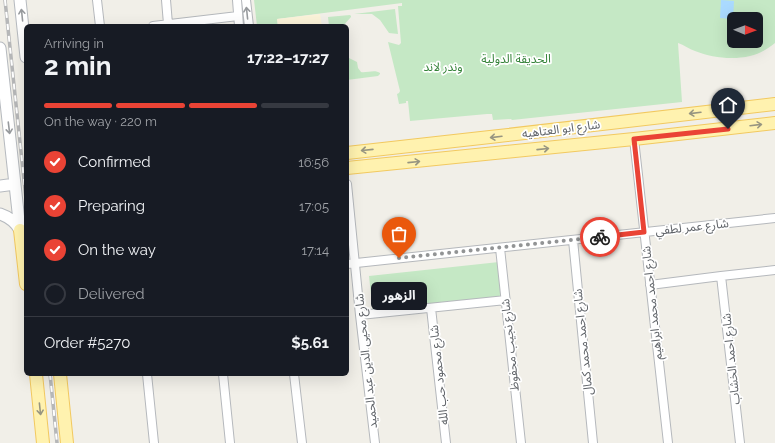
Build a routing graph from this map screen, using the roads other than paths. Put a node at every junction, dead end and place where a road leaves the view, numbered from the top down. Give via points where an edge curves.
1 (20, 0) edge
2 (97, 0) edge
3 (166, 0) edge
4 (237, 0) edge
5 (246, 0) edge
6 (238, 16) junction
7 (100, 24) edge
8 (168, 24) joint
9 (240, 24) edge
10 (249, 24) edge
11 (24, 38) edge
12 (0, 48) edge
13 (775, 104) edge
14 (3, 108) edge
15 (775, 123) edge
16 (634, 139) junction
17 (349, 152) edge
18 (349, 168) edge
19 (16, 184) junction
20 (0, 186) edge
21 (0, 214) edge
22 (775, 218) edge
23 (349, 224) edge
24 (20, 230) junction
25 (644, 232) junction
26 (573, 240) junction
27 (500, 248) junction
28 (351, 263) edge
29 (24, 266) edge
30 (775, 270) edge
31 (721, 276) junction
32 (650, 285) junction
33 (506, 300) junction
34 (431, 308) junction
35 (360, 315) junction
36 (36, 376) edge
37 (60, 376) edge
38 (147, 376) edge
39 (223, 376) edge
40 (294, 376) edge
41 (43, 443) edge
42 (67, 443) edge
43 (154, 443) edge
44 (230, 443) edge
45 (302, 443) edge
46 (375, 443) edge
47 (446, 443) edge
48 (521, 443) edge
49 (593, 443) edge
50 (668, 443) edge
51 (740, 443) edge

11 -> 1 main road
2 - 7 street
3 - 8 street
4 - 6 street
10 -> 5 street
6 - 8 street
6 - 9 street
12 - 14 main road
13 -> 17 main road, شارع ابو العتاهيه
14 -> 19 main road
16 -> 15 main road, شارع ابو العتاهيه
18 -> 16 main road, شارع ابو العتاهيه
16 - 25 street, شارع احمد محمد ابراهيم
19 - 20 main road
19 - 24 main road
21 - 24 main road via 14,221
22 - 25 street, شارع عمر لطفي
23 - 28 street, شارع محيى الدين عبد الحميد
24 - 29 main road
25 - 26 street, شارع عمر لطفي
25 - 32 street, شارع احمد محمد ابراهيم
26 - 27 street, شارع عمر لطفي
26 - 49 street, شارع احمد محمد كمال
27 - 28 street, شارع عمر لطفي
27 - 33 street, شارع نجيب محفوظ
28 - 35 street, شارع محيى الدين عبد الحميد
30 - 31 street
31 - 32 street
31 - 51 street, شارع احمد الخشاب
32 - 50 street, شارع احمد محمد ابراهيم
33 - 34 street
33 - 48 street, شارع نجيب محفوظ
34 - 35 street
34 - 47 street, شارع محمود حب الله
35 - 46 street, شارع محيى الدين عبد الحميد
36 -> 41 main road
37 - 42 main road
38 - 43 street
39 - 44 street
40 - 45 street

